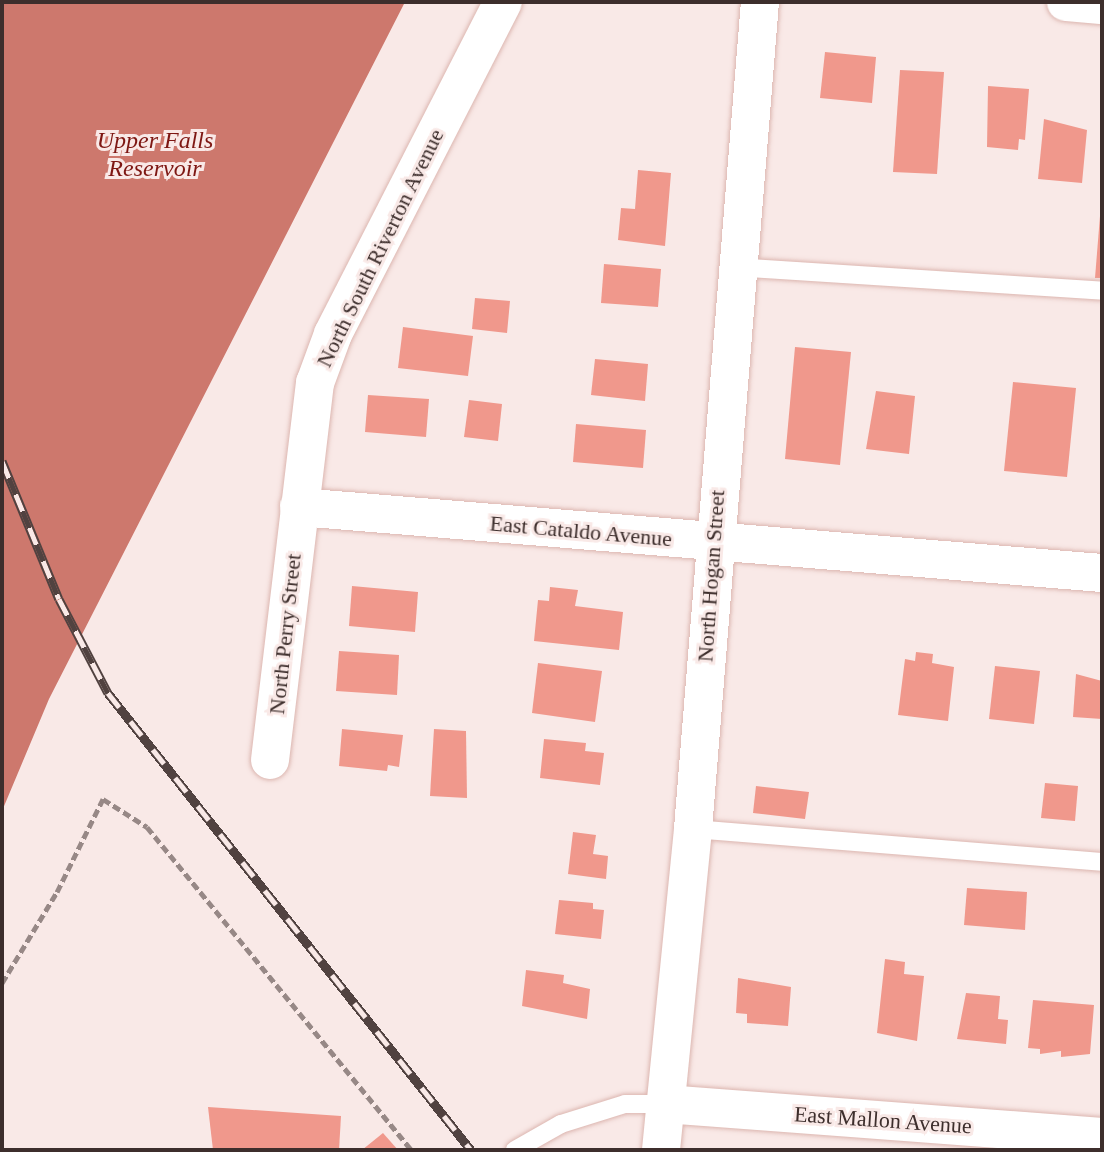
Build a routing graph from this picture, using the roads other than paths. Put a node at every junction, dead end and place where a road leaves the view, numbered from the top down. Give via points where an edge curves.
1 (503, 2) edge
2 (760, 2) edge
3 (1066, 2) edge
4 (1102, 5) edge
5 (735, 267) junction
6 (1102, 291) edge
7 (299, 507) junction
8 (712, 542) junction
9 (1102, 573) edge
10 (270, 760) dead end
11 (693, 829) junction
12 (1102, 862) edge
13 (665, 1104) junction
14 (1102, 1137) edge
15 (515, 1150) edge
16 (661, 1150) edge

1 - 7 street, North South Riverton Avenue via 322,360 310,409
2 - 5 street, North Hogan Street
3 - 4 street
5 - 6 lane
5 - 8 street, North Hogan Street
7 - 8 street, East Cataldo Avenue
7 - 10 street, North Perry Street
8 - 9 street, East Cataldo Avenue
8 - 11 street, North Hogan Street
11 - 12 lane
11 - 13 street, North Hogan Street
13 - 14 street, East Mallon Avenue
13 - 15 lane via 625,1104 561,1124
13 - 16 street, North Hogan Street

